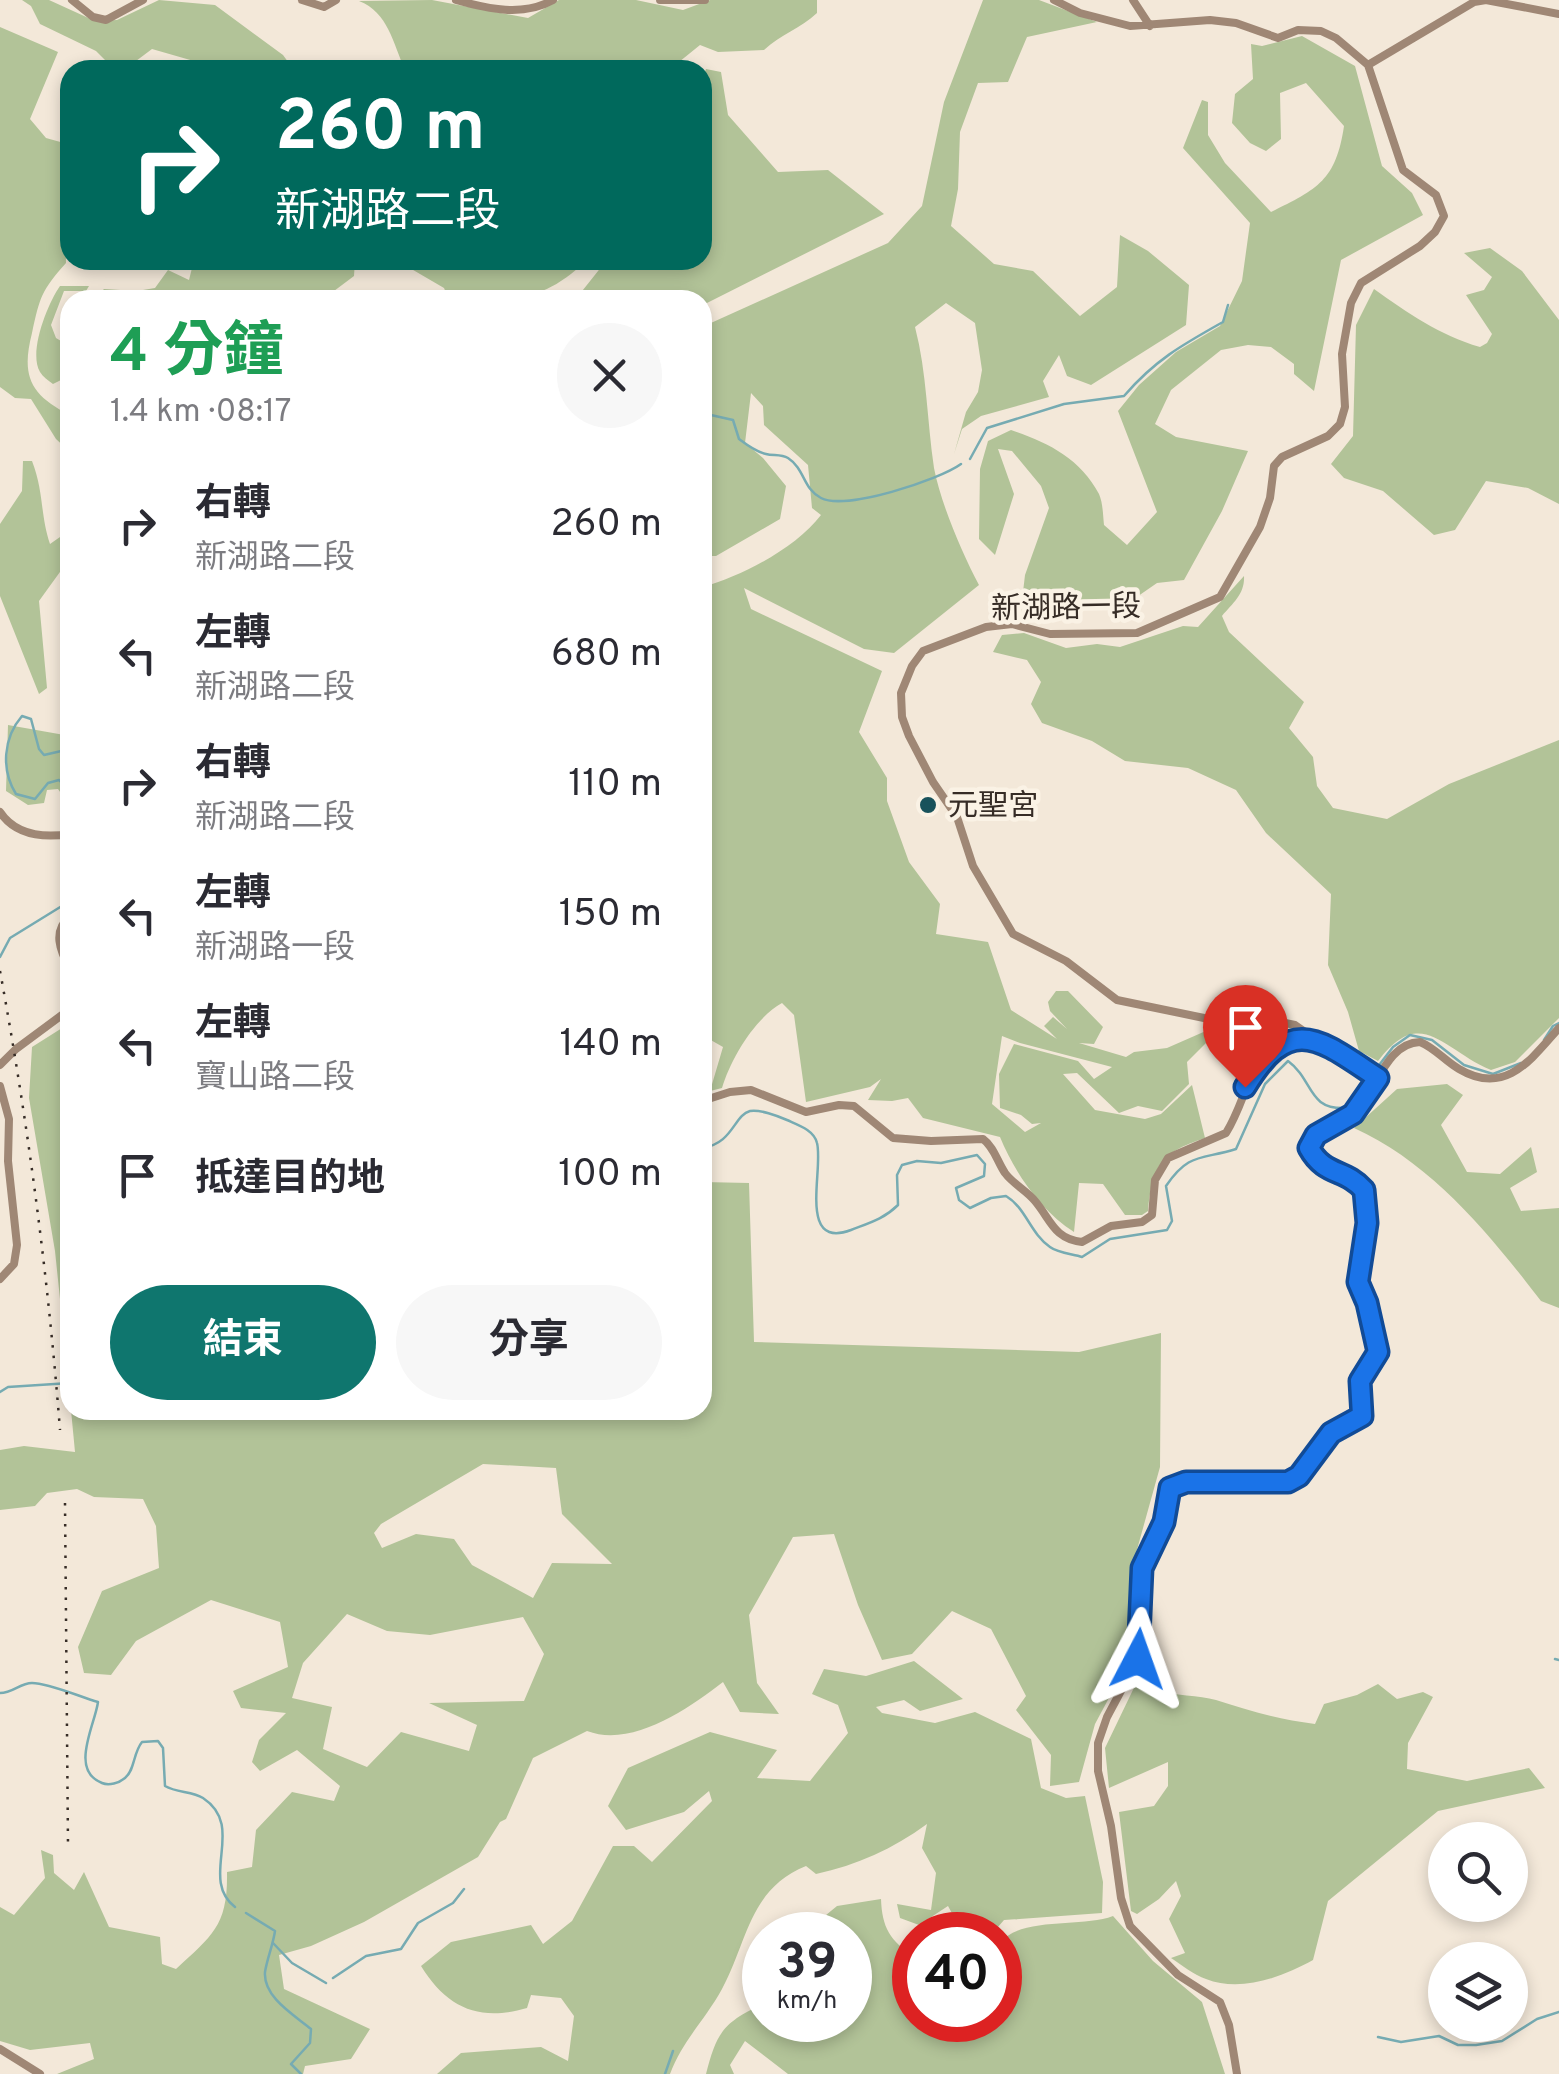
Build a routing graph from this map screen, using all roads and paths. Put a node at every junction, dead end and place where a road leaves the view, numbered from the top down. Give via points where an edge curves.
1 (72, 0) edge
2 (143, 0) edge
3 (302, 0) edge
4 (336, 0) edge
5 (456, 0) edge
6 (553, 0) edge
7 (660, 0) edge
8 (704, 0) edge
9 (1054, 0) edge
10 (1133, 0) edge
11 (1559, 14) edge
12 (1150, 26) junction
13 (1368, 66) junction
14 (0, 812) edge
15 (60, 835) edge
16 (60, 1016) edge
17 (1559, 1028) edge
18 (1318, 1041) junction
19 (0, 1065) edge
20 (1378, 1078) junction
21 (0, 1086) edge
22 (712, 1098) edge
23 (0, 1279) edge
24 (0, 2049) edge
25 (40, 2074) edge
26 (1237, 2074) edge

1 - 2 street via 106,20
3 - 4 street via 324,6
5 - 6 street via 524,10
7 - 8 street
9 - 12 street via 1114,22
10 - 12 street
11 - 13 street via 1474,2
12 - 13 street via 1236,22 1278,38 1321,31
13 - 18 street, 新湖路一段 via 1403,170 1436,195 1444,216 1431,237 1367,276 1354,294 1342,354 1340,424 1274,466 1260,527 1224,592 1215,602 1137,634 1050,634 1012,624 986,628 924,651 901,693 909,736 957,816 973,866 1012,934 1066,962 1117,1000 1204,1018 1282,1021
14 - 15 street via 19,830
16 - 19 street
17 - 20 street via 1530,1062 1508,1075 1469,1074 1420,1042 1398,1050
18 - 20 street, 新湖路一段
18 - 22 street via 1288,1041 1272,1050 1245,1087 1226,1133 1168,1158 1155,1180 1152,1215 1082,1242 1053,1230 983,1138 893,1138 854,1106 806,1112 751,1090
20 - 26 street via 1353,1114 1316,1135 1309,1148 1318,1163 1362,1185 1366,1194 1358,1282 1378,1352 1360,1381 1362,1416 1331,1433 1288,1482 1186,1482 1170,1488 1164,1522 1142,1568 1138,1659 1098,1743 1130,1926 1178,1975 1220,2002
21 - 23 street via 9,1119 17,1245 14,1264
24 - 25 street

